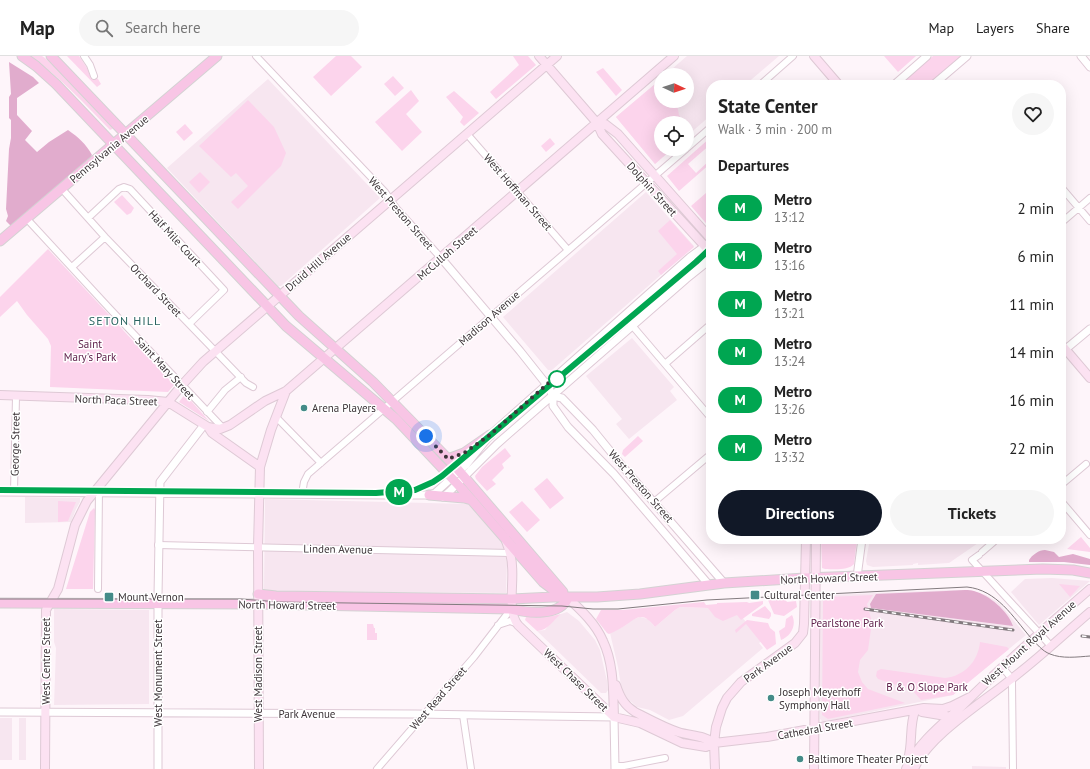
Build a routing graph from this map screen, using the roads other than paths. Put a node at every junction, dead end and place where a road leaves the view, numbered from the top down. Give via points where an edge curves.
1 (22, 56) edge
2 (51, 56) edge
3 (56, 56) edge
4 (84, 56) edge
5 (217, 56) edge
6 (256, 56) edge
7 (540, 56) edge
8 (557, 56) edge
9 (674, 56) edge
10 (793, 56) edge
11 (814, 56) edge
12 (928, 56) edge
13 (967, 56) edge
14 (1081, 56) edge
15 (547, 65) junction
16 (1090, 67) edge
17 (69, 73) junction
18 (94, 76) dead end
19 (766, 80) edge
20 (835, 80) edge
21 (900, 80) edge
22 (939, 80) edge
23 (597, 123) junction
24 (706, 131) edge
25 (126, 134) junction
26 (467, 134) junction
27 (694, 141) edge
28 (114, 145) junction
29 (677, 156) edge
30 (655, 176) junction
31 (647, 182) junction
32 (62, 189) junction
33 (517, 192) junction
34 (1066, 193) edge
35 (1090, 198) edge
36 (391, 200) junction
37 (1079, 208) junction
38 (27, 218) junction
39 (89, 218) junction
40 (1066, 219) edge
41 (1090, 221) edge
42 (106, 237) junction
43 (706, 238) edge
44 (706, 239) edge
45 (0, 241) edge
46 (706, 244) edge
47 (568, 250) junction
48 (440, 258) junction
49 (706, 263) edge
50 (72, 267) junction
51 (280, 295) junction
52 (267, 307) junction
53 (624, 316) junction
54 (491, 317) junction
55 (189, 324) junction
56 (633, 326) junction
57 (706, 328) edge
58 (1090, 329) edge
59 (1066, 347) edge
60 (336, 350) junction
61 (216, 351) junction
62 (1066, 352) edge
63 (324, 360) junction
64 (665, 364) junction
65 (241, 377) junction
66 (1090, 378) edge
67 (182, 385) junction
68 (546, 385) junction
69 (253, 387) dead end
70 (286, 391) junction
71 (0, 395) edge
72 (16, 396) junction
73 (553, 396) junction
74 (393, 401) junction
75 (168, 402) junction
76 (384, 409) junction
77 (207, 412) junction
78 (706, 412) edge
79 (276, 418) junction
80 (206, 426) junction
81 (223, 428) junction
82 (490, 435) junction
83 (706, 458) edge
84 (448, 459) junction
85 (321, 464) junction
86 (1086, 464) dead end
87 (260, 467) junction
88 (462, 474) junction
89 (455, 481) junction
90 (1066, 481) edge
91 (98, 491) junction
92 (0, 492) edge
93 (14, 492) junction
94 (159, 493) junction
95 (258, 494) junction
96 (302, 494) junction
97 (429, 495) junction
98 (443, 497) junction
99 (472, 500) junction
100 (654, 502) junction
101 (1066, 507) edge
102 (1090, 535) edge
103 (806, 544) edge
104 (816, 544) edge
105 (861, 544) edge
106 (991, 544) edge
107 (158, 545) junction
108 (258, 547) junction
109 (514, 553) junction
110 (983, 572) junction
111 (1090, 573) edge
112 (857, 577) junction
113 (805, 578) junction
114 (816, 578) junction
115 (724, 583) junction
116 (709, 585) junction
117 (98, 589) dead end
118 (1090, 589) edge
119 (568, 598) junction
120 (258, 599) junction
121 (512, 599) junction
122 (0, 603) edge
123 (50, 603) junction
124 (158, 604) junction
125 (511, 609) junction
126 (1090, 612) edge
127 (518, 625) junction
128 (497, 626) junction
129 (1039, 633) junction
130 (1050, 645) junction
131 (1002, 667) junction
132 (612, 675) junction
133 (1012, 679) junction
134 (970, 697) junction
135 (915, 711) junction
136 (0, 712) edge
137 (46, 712) junction
138 (158, 713) junction
139 (258, 714) junction
140 (425, 714) junction
141 (462, 715) junction
142 (964, 716) junction
143 (614, 717) junction
144 (949, 718) junction
145 (815, 729) junction
146 (714, 743) junction
147 (665, 758) dead end
148 (615, 767) edge
149 (45, 769) edge
150 (158, 769) edge
151 (259, 769) edge
152 (377, 769) edge
153 (471, 769) edge
154 (715, 769) edge
155 (814, 769) edge
156 (906, 769) edge
157 (914, 769) edge
158 (1013, 769) edge

1 - 28 main road via 56,84
2 - 17 main road
3 - 17 main road
4 - 18 street
5 - 25 main road, Pennsylvania Avenue
6 - 36 street, West Preston Street
7 - 15 main road, Dolphin Street
8 - 15 main road, Druid Hill Avenue
9 - 23 main road, McCulloh Street
10 - 19 street
11 - 20 main road
12 - 21 street
13 - 22 street
14 - 16 street
15 - 23 main road, Dolphin Street
15 - 26 main road, Druid Hill Avenue
17 - 25 main road
23 - 30 main road, Dolphin Street via 605,124 614,130
23 - 31 main road, Dolphin Street via 602,134
23 - 33 main road, McCulloh Street
24 - 27 street, Madison Avenue
25 - 28 main road, Pennsylvania Avenue
25 - 51 main road
26 - 33 street, West Hoffman Street
26 - 36 main road, Druid Hill Avenue
28 - 32 main road, Pennsylvania Avenue
28 - 52 main road
29 - 30 street, Madison Avenue
30 - 31 street, Madison Avenue
30 - 43 main road, Dolphin Street
31 - 44 main road, Dolphin Street
31 - 47 street, Madison Avenue
32 - 38 main road, Pennsylvania Avenue
32 - 39 street, Orchard Street
33 - 47 street, West Hoffman Street
33 - 48 main road, McCulloh Street
34 - 37 street
35 - 37 street
36 - 48 street, West Preston Street
36 - 51 main road, Druid Hill Avenue
37 - 40 street
37 - 41 street
38 - 45 main road, Pennsylvania Avenue
38 - 50 street, Saint Mary Street
39 - 42 street, Orchard Street
39 - 55 street, Half Mile Court via 119,189 130,189 224,290
42 - 50 street
42 - 55 street, Orchard Street
46 - 53 street
47 - 54 street, Madison Avenue
48 - 54 street, West Preston Street
48 - 60 main road, McCulloh Street
49 - 56 street
50 - 67 street, Saint Mary Street
51 - 52 main road, Druid Hill Avenue
51 - 60 main road
52 - 61 main road, Druid Hill Avenue
52 - 63 main road
53 - 56 street
53 - 68 street
54 - 68 street, West Preston Street
54 - 74 street, Madison Avenue
55 - 61 street, Orchard Street
56 - 64 street
56 - 73 street
57 - 64 street
58 - 59 street
60 - 63 main road, McCulloh Street
60 - 74 main road
61 - 65 street, Orchard Street
61 - 67 main road, Druid Hill Avenue
62 - 66 main road
63 - 70 main road, McCulloh Street
63 - 76 main road
64 - 78 street
65 - 69 street, Orchard Street
65 - 77 street via 225,390
67 - 75 main road, Druid Hill Avenue
67 - 77 street, Saint Mary Street
68 - 73 street, West Preston Street
68 - 82 street
70 - 79 main road, West Madison Street
70 - 81 main road, McCulloh Street via 265,401
71 - 72 main road, North Paca Street
72 - 75 main road, North Paca Street
72 - 93 street, George Street
73 - 88 street
73 - 100 street, West Preston Street via 562,398 579,415
73 - 116 street, West Preston Street via 553,406 568,427 614,474
74 - 76 street, Madison Avenue
74 - 84 main road
75 - 80 main road, North Paca Street
75 - 91 main road, Druid Hill Avenue
76 - 85 street, Madison Avenue
76 - 89 main road
77 - 81 street, Saint Mary Street
79 - 85 street
79 - 87 main road, West Madison Street
80 - 81 main road
80 - 87 main road, North Paca Street via 212,434
80 - 94 street, West Monument Street via 160,482
82 - 84 main road via 464,453
82 - 88 street
83 - 100 street
84 - 88 main road
85 - 96 street, Madison Avenue via 306,478
86 - 90 street
87 - 95 main road, West Madison Street
88 - 89 street
88 - 119 main road
89 - 97 street
89 - 98 street
89 - 99 main road
91 - 93 street
91 - 94 street
91 - 117 street
91 - 123 main road, West Centre Street via 87,501 79,514 58,589
92 - 93 street
94 - 95 street
94 - 107 street, West Monument Street
95 - 96 street
95 - 108 main road, West Madison Street
96 - 97 street
97 - 98 main road
98 - 99 main road
99 - 109 main road via 502,534
100 - 115 street, West Preston Street
101 - 102 street
103 - 113 main road
104 - 114 main road
105 - 112 street
106 - 110 street via 972,560
107 - 108 street, Linden Avenue
107 - 124 street, West Monument Street
108 - 109 street, Linden Avenue
108 - 120 main road, West Madison Street
109 - 119 main road via 543,582
109 - 121 main road
110 - 111 main road, North Howard Street via 1043,569
110 - 112 main road, North Howard Street
110 - 129 street
112 - 114 main road, North Howard Street
113 - 114 main road, North Howard Street
113 - 115 main road, North Howard Street
113 - 146 main road, Park Avenue via 803,633 795,643 748,676 732,692 718,718
114 - 145 main road
115 - 116 main road, North Howard Street
116 - 119 main road, North Howard Street via 640,594
118 - 129 main road, West Mount Royal Avenue
119 - 121 main road, North Howard Street
119 - 125 main road, North Howard Street via 562,606 544,612
119 - 132 main road via 592,623 604,641
120 - 121 main road, North Howard Street via 276,596
120 - 124 main road, North Howard Street
120 - 125 main road, North Howard Street
120 - 139 main road, West Madison Street
121 - 125 main road
122 - 123 main road, North Howard Street
123 - 124 main road, North Howard Street
123 - 137 main road, West Centre Street via 46,610
124 - 138 street, West Monument Street
125 - 127 main road, West Chase Street
125 - 128 street, West Read Street
126 - 130 main road, West Mount Royal Avenue
127 - 128 street, West Chase Street via 510,621
127 - 143 main road, West Chase Street
128 - 140 street, West Read Street
129 - 130 street
129 - 131 main road, West Mount Royal Avenue
130 - 133 main road, West Mount Royal Avenue
131 - 133 street
131 - 134 main road, West Mount Royal Avenue
132 - 143 main road
132 - 146 main road via 620,698 629,708 677,732 707,738
133 - 142 main road, West Mount Royal Avenue
133 - 158 street
134 - 135 main road, Cathedral Street via 943,709 924,708
134 - 144 main road, West Mount Royal Avenue
135 - 144 main road, Cathedral Street
135 - 145 main road, Cathedral Street
135 - 156 main road
136 - 137 street, Park Avenue
137 - 138 street, Park Avenue
137 - 149 main road, West Centre Street
138 - 139 street, Park Avenue
138 - 150 street, West Monument Street
139 - 140 street, Park Avenue
139 - 151 main road, West Madison Street
140 - 141 street, Park Avenue
140 - 152 street, West Read Street
141 - 143 street, Park Avenue
141 - 153 street
142 - 144 main road, Cathedral Street
142 - 157 main road, West Mount Royal Avenue via 931,743
143 - 146 main road, Cathedral Street via 640,723 672,740 687,744 706,747
143 - 148 street, West Chase Street
144 - 156 main road, West Mount Royal Avenue via 923,743
145 - 146 main road, Cathedral Street
145 - 155 main road
146 - 154 main road, Park Avenue
147 - 148 street

